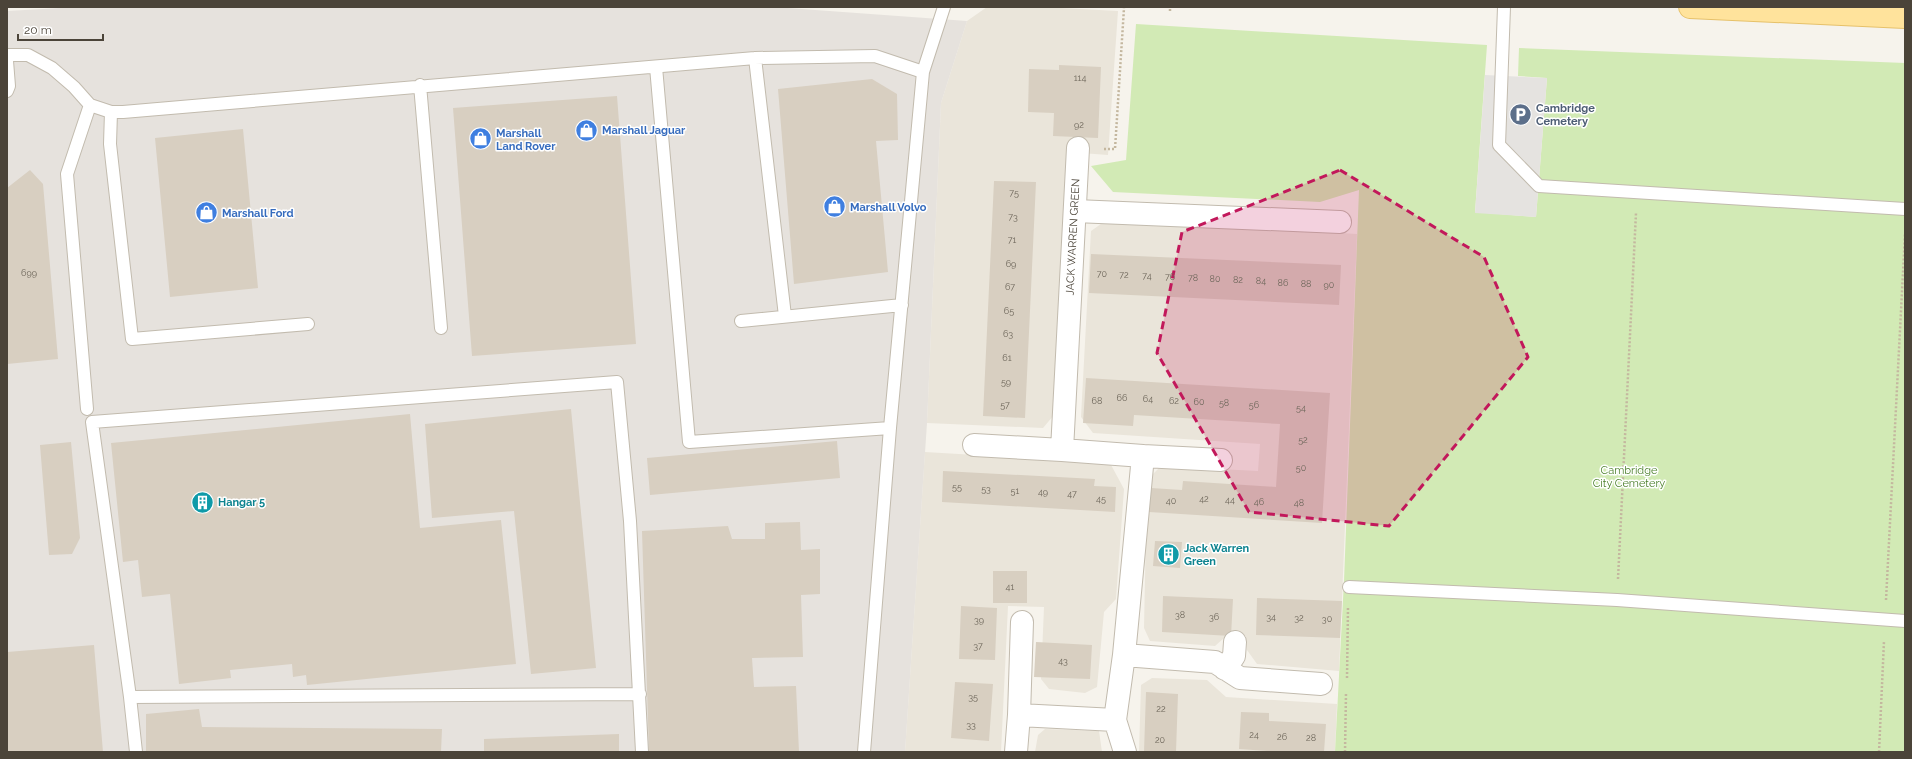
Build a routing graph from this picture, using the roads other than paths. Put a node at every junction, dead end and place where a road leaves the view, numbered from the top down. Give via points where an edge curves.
1 (944, 7) edge
2 (1504, 7) edge
3 (1690, 7) edge
4 (1895, 13) edge
5 (7, 55) edge
6 (754, 58) junction
7 (7, 61) edge
8 (656, 66) junction
9 (923, 72) junction
10 (420, 85) junction
11 (7, 91) edge
12 (90, 104) junction
13 (111, 112) junction
14 (1078, 148) road end
15 (1905, 208) edge
16 (1075, 211) junction
17 (1340, 222) dead end
18 (902, 305) junction
19 (785, 316) junction
20 (741, 321) dead end
21 (308, 324) dead end
22 (441, 328) dead end
23 (87, 409) dead end
24 (890, 428) junction
25 (974, 444) dead end
26 (1062, 450) junction
27 (1143, 456) junction
28 (1221, 460) dead end
29 (1349, 588) road end
30 (1905, 621) edge
31 (1022, 622) dead end
32 (1235, 642) dead end
33 (1124, 655) junction
34 (1225, 669) junction
35 (1321, 684) dead end
36 (640, 694) junction
37 (130, 697) junction
38 (1019, 715) junction
39 (1115, 720) junction
40 (136, 752) edge
41 (642, 752) edge
42 (864, 752) edge
43 (1016, 752) edge
44 (1125, 752) edge

1 - 9 lane
2 - 15 lane via 1499,145 1539,186
3 - 4 main road
5 - 12 lane via 28,56 52,68
6 - 8 lane
6 - 9 lane via 875,56
6 - 19 lane
7 - 11 lane
8 - 10 lane
8 - 24 lane via 689,442
9 - 18 lane
10 - 13 lane
10 - 22 lane
12 - 13 lane
12 - 23 lane via 67,174
13 - 21 lane via 110,144 132,339
14 - 16 street, JACK WARREN GREEN
16 - 17 street
16 - 26 street, JACK WARREN GREEN
18 - 19 lane
18 - 24 lane
19 - 20 lane
24 - 42 lane
25 - 26 street
26 - 27 street
27 - 28 street
27 - 33 street
29 - 30 lane via 1617,600
31 - 38 street
32 - 34 street via 1234,656
33 - 34 street via 1215,662
33 - 39 street
34 - 35 street via 1240,678
36 - 37 lane
36 - 37 lane via 630,520 617,382 92,422
36 - 41 lane
37 - 40 lane
38 - 39 street
38 - 43 street
39 - 44 street

